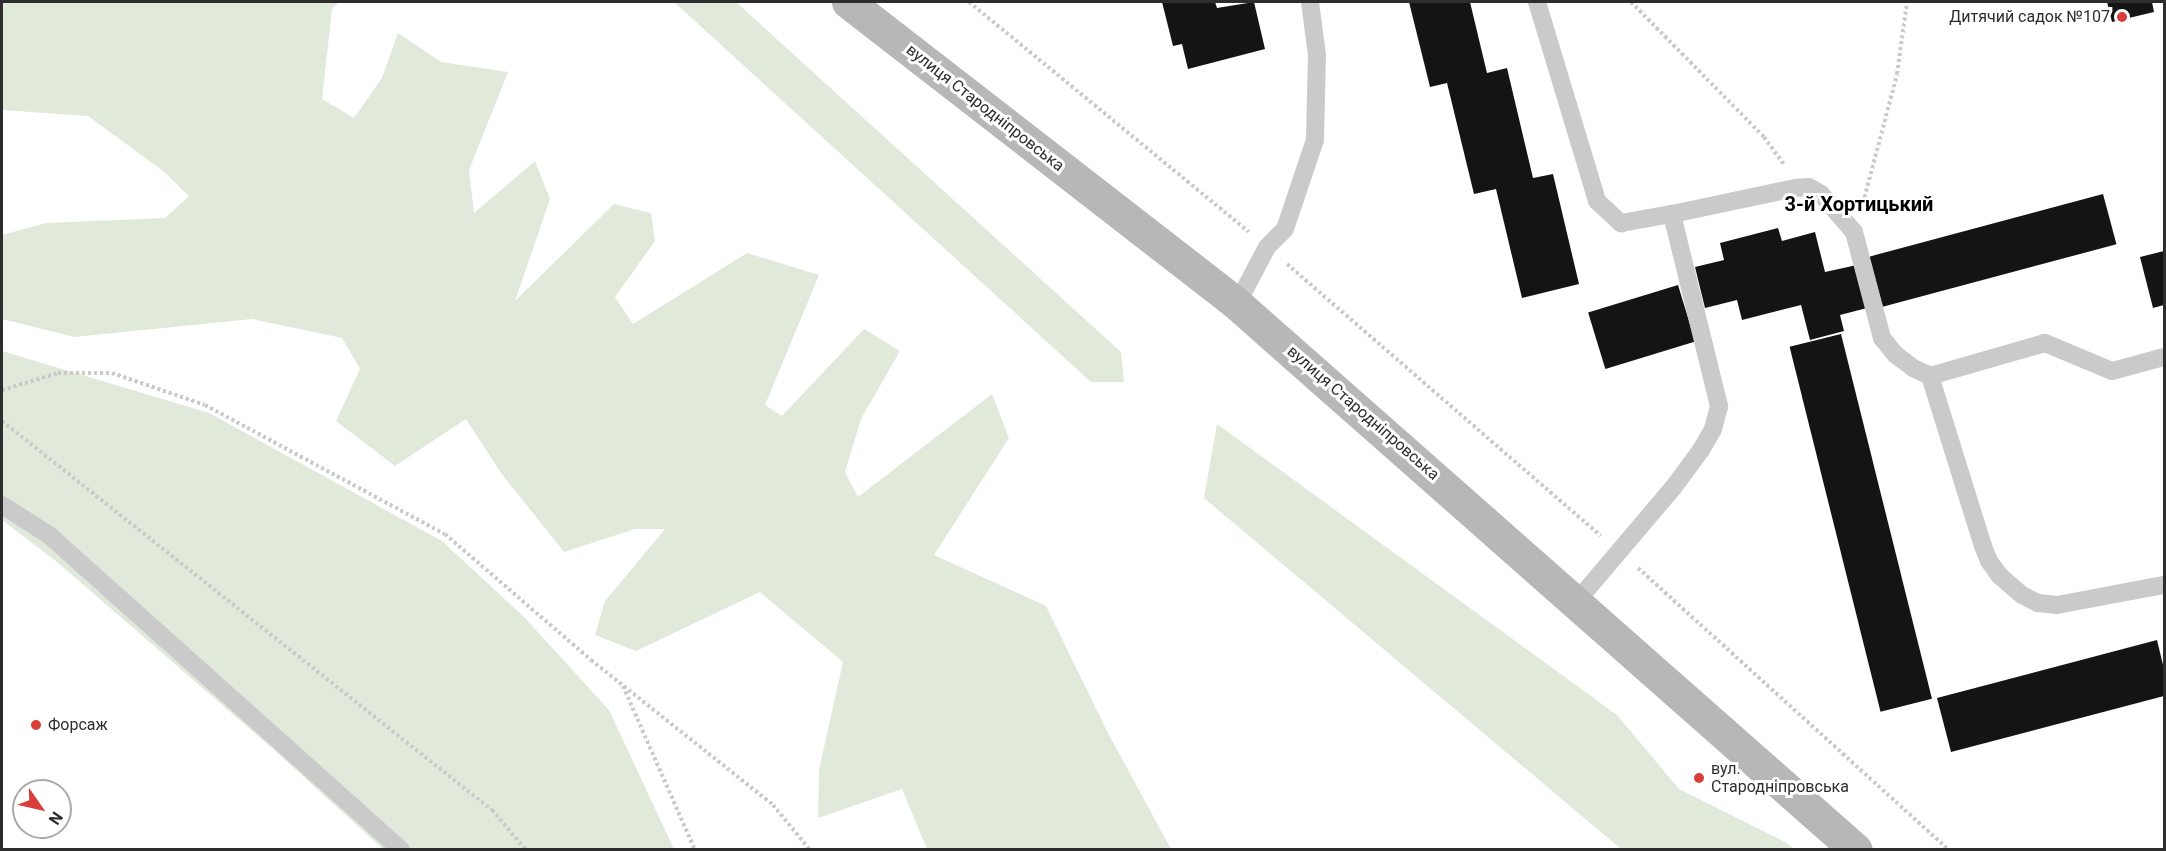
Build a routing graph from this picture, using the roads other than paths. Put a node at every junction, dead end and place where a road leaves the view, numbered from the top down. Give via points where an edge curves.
1 (848, 2) edge
2 (1310, 2) edge
3 (1537, 2) edge
4 (1672, 214) junction
5 (1237, 304) junction
6 (2164, 357) edge
7 (1930, 376) junction
8 (2, 505) edge
9 (2164, 585) edge
10 (1577, 601) junction
11 (401, 849) edge
12 (1856, 849) edge

1 - 5 street, вулиця Стародніпровська
2 - 5 lane via 1317,55 1315,140 1285,229 1267,247
3 - 4 lane via 1597,201 1621,223
4 - 7 lane via 1795,188 1809,187 1821,194 1854,232 1882,338 1896,355
4 - 10 lane via 1719,406 1713,429 1701,450
5 - 10 street, вулиця Стародніпровська
6 - 7 lane via 2112,370 2045,343
7 - 9 lane via 1983,546 2000,576 2022,595 2038,603 2057,605
8 - 11 lane via 49,535
10 - 12 street, вулиця Стародніпровська

